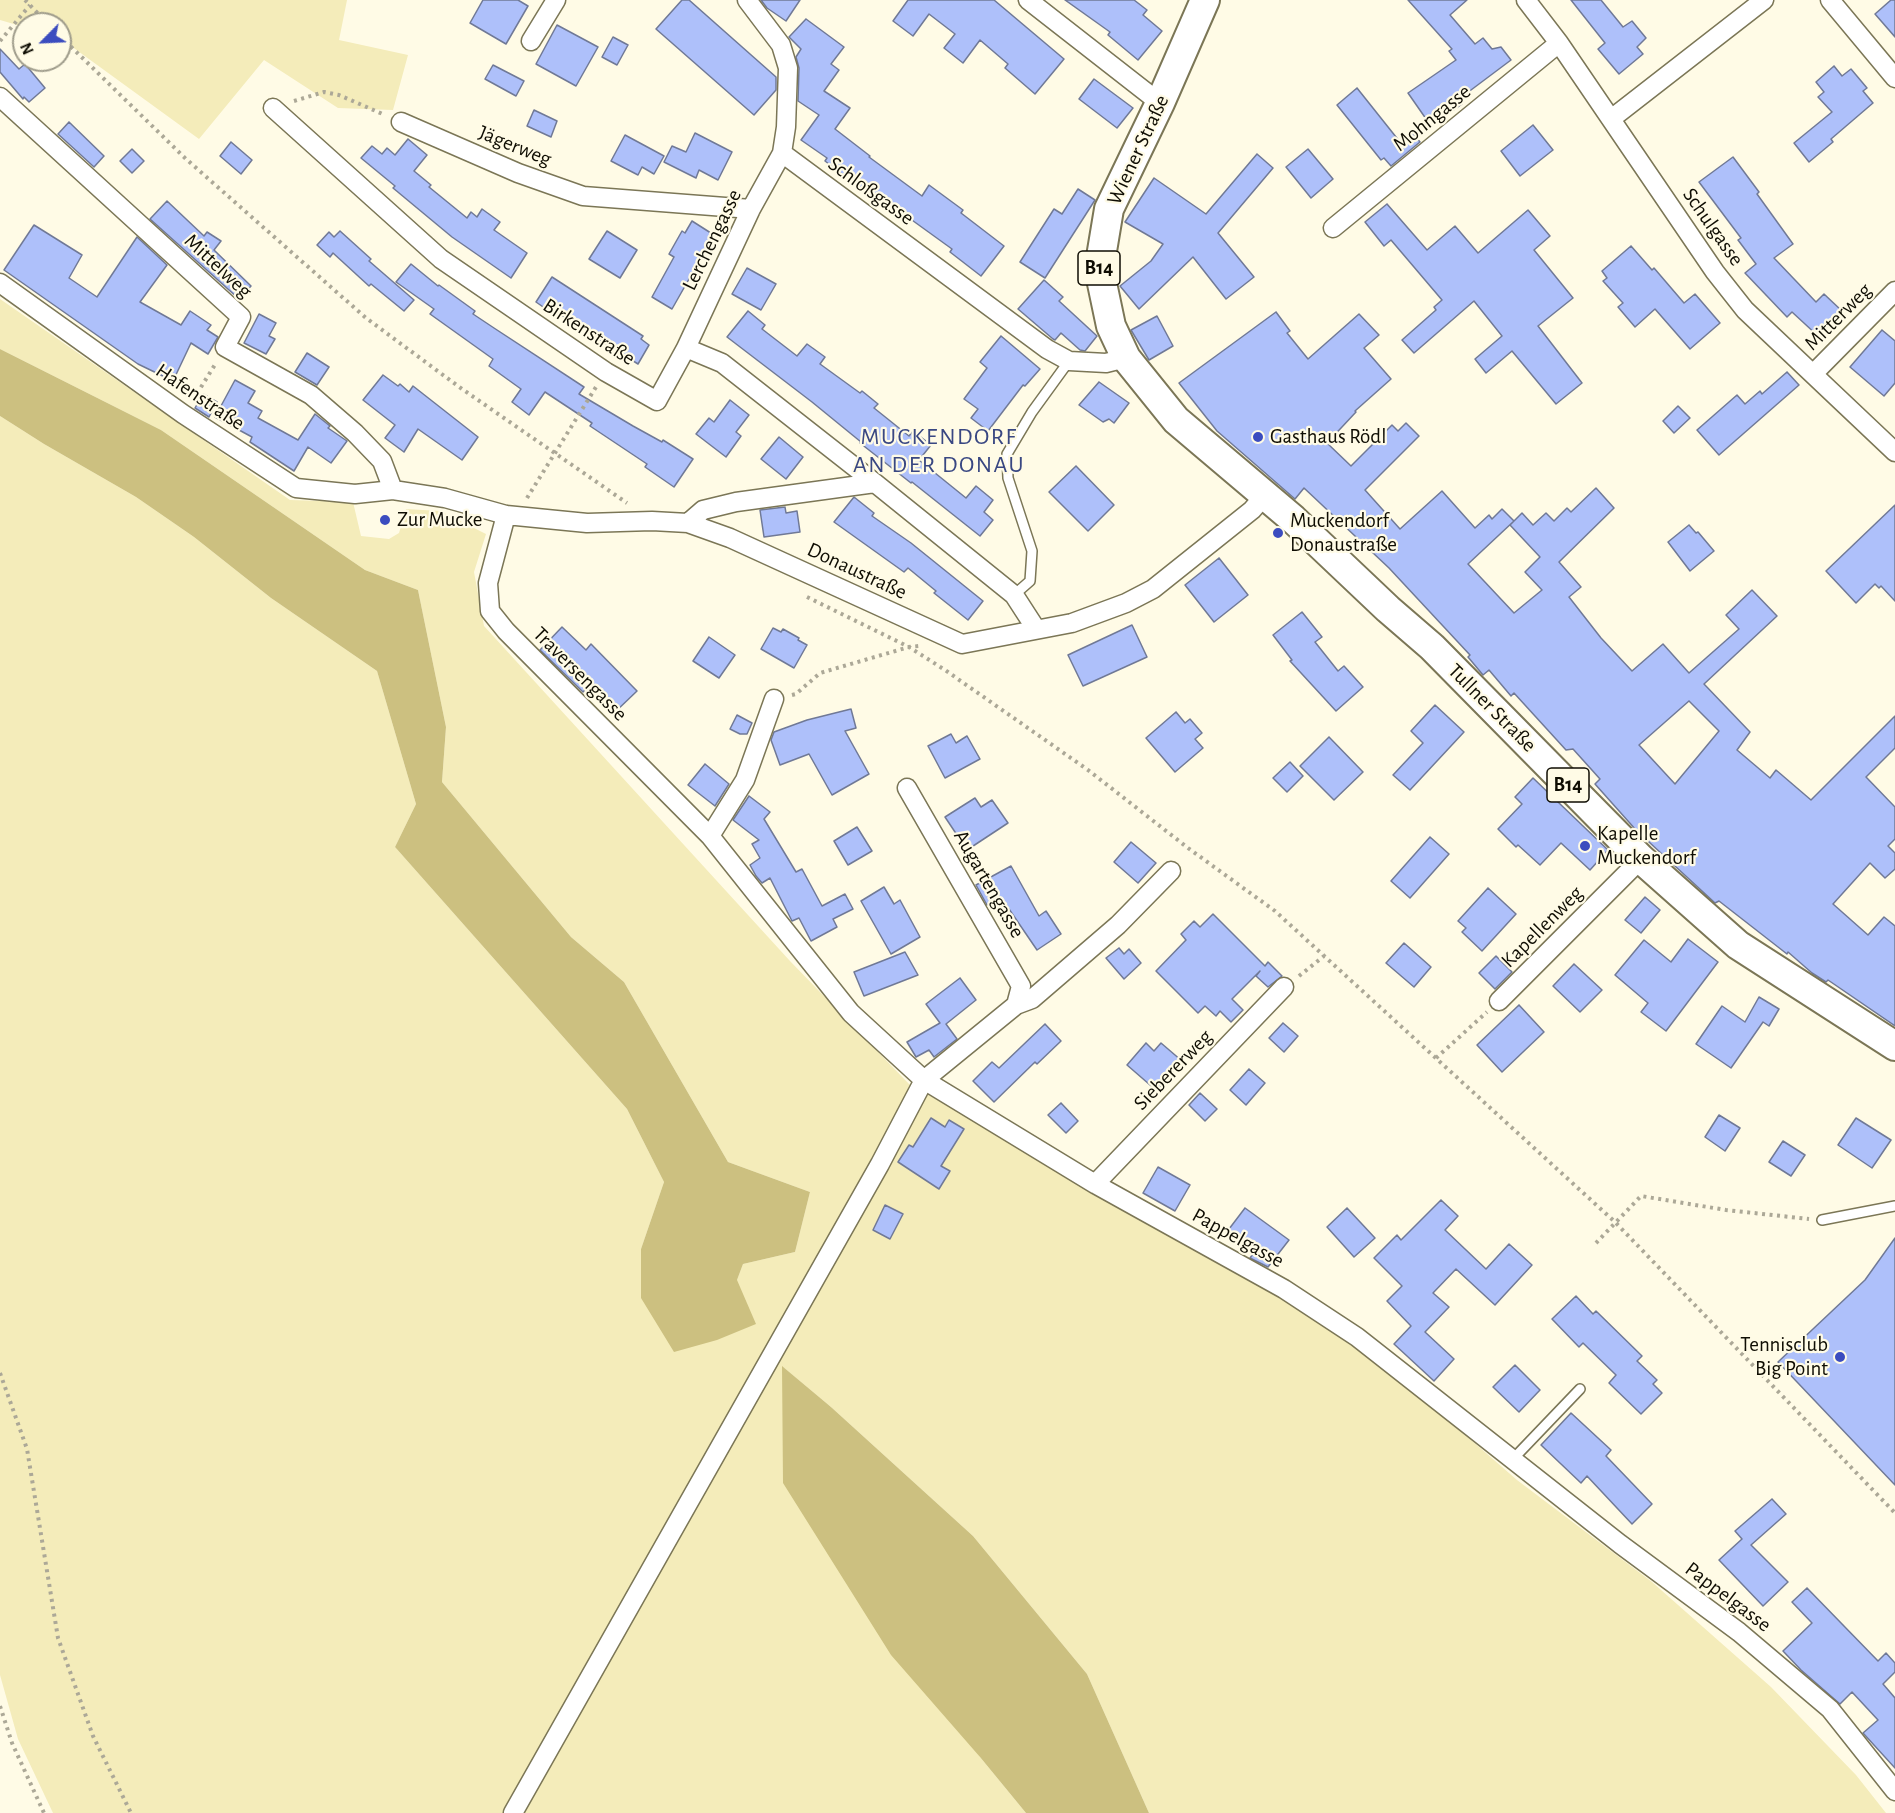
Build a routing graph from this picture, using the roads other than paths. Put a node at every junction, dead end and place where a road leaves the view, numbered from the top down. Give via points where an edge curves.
1 (555, 0) edge
2 (747, 0) edge
3 (1028, 0) edge
4 (1204, 0) edge
5 (1526, 0) edge
6 (1764, 0) edge
7 (1830, 0) edge
8 (531, 41) dead end
9 (1559, 43) junction
10 (1895, 78) edge
11 (0, 97) edge
12 (1160, 103) junction
13 (273, 108) road end
14 (1611, 119) junction
15 (401, 122) road end
16 (782, 153) junction
17 (751, 209) junction
18 (1333, 228) dead end
19 (0, 284) edge
20 (1895, 291) edge
21 (687, 348) junction
22 (1126, 358) junction
23 (1069, 361) junction
24 (1813, 374) junction
25 (1895, 452) edge
26 (875, 483) junction
27 (393, 490) junction
28 (1265, 495) junction
29 (513, 515) junction
30 (688, 523) junction
31 (1014, 595) junction
32 (1036, 629) junction
33 (774, 699) road end
34 (907, 788) dead end
35 (710, 836) junction
36 (1641, 859) junction
37 (1171, 871) dead end
38 (1284, 987) road end
39 (1499, 1001) road end
40 (1016, 1005) junction
41 (1895, 1046) edge
42 (924, 1080) junction
43 (1095, 1184) junction
44 (1895, 1206) edge
45 (1822, 1220) road end
46 (1580, 1389) dead end
47 (1514, 1459) junction
48 (1895, 1791) edge
49 (513, 1813) edge

1 - 8 street
2 - 16 street via 781,45 789,68
3 - 12 street
4 - 12 main road, Wiener Straße / B14
5 - 9 street, Schulgasse
6 - 14 street
7 - 10 street
9 - 14 street, Schulgasse
9 - 18 street, Mohngasse
11 - 27 street, Mittelweg via 241,317 225,347 311,395 382,461
12 - 22 main road, Wiener Straße / B14 via 1109,209 1099,269 1111,326
13 - 21 street, Birkenstraße via 441,258 606,372 657,401
14 - 24 street, Schulgasse via 1745,310
15 - 17 street, Jägerweg via 518,173 583,196
16 - 17 street, Lerchengasse
16 - 23 street, Schloßgasse
17 - 21 street, Lerchengasse
19 - 27 street, Hafenstraße via 183,414 296,488 355,494
20 - 24 street, Mitterweg
21 - 26 street via 722,363
22 - 23 street, Schloßgasse via 1106,363
22 - 28 main road, Wiener Straße / B14 via 1176,420
23 - 31 lane via 1007,454 1008,478 1032,551 1030,581
24 - 25 street, Schulgasse
26 - 30 street via 736,502 703,510
26 - 31 street
27 - 29 street, Donaustraße
28 - 32 street, Donaustraße via 1252,510 1153,589 1072,623
28 - 36 main road, Tullner Straße / B14 via 1432,647
29 - 30 street, Donaustraße via 587,524
29 - 35 street, Traversengasse via 488,583 490,610 506,631
30 - 32 street, Donaustraße via 730,538 962,644
31 - 32 street
33 - 35 street via 745,780
34 - 40 street, Augartengasse via 1021,986
35 - 42 street, Traversengasse via 851,1013
36 - 39 street, Kapellenweg
36 - 41 main road, Tullner Straße / B14 via 1738,945
37 - 40 street via 1101,940 1032,999
38 - 43 street, Siebererweg
40 - 42 street
42 - 43 street, Pappelgasse
42 - 49 street
43 - 47 street, Pappelgasse via 1293,1295 1356,1337
44 - 45 lane
46 - 47 lane
47 - 48 street, Pappelgasse via 1739,1632 1830,1709

